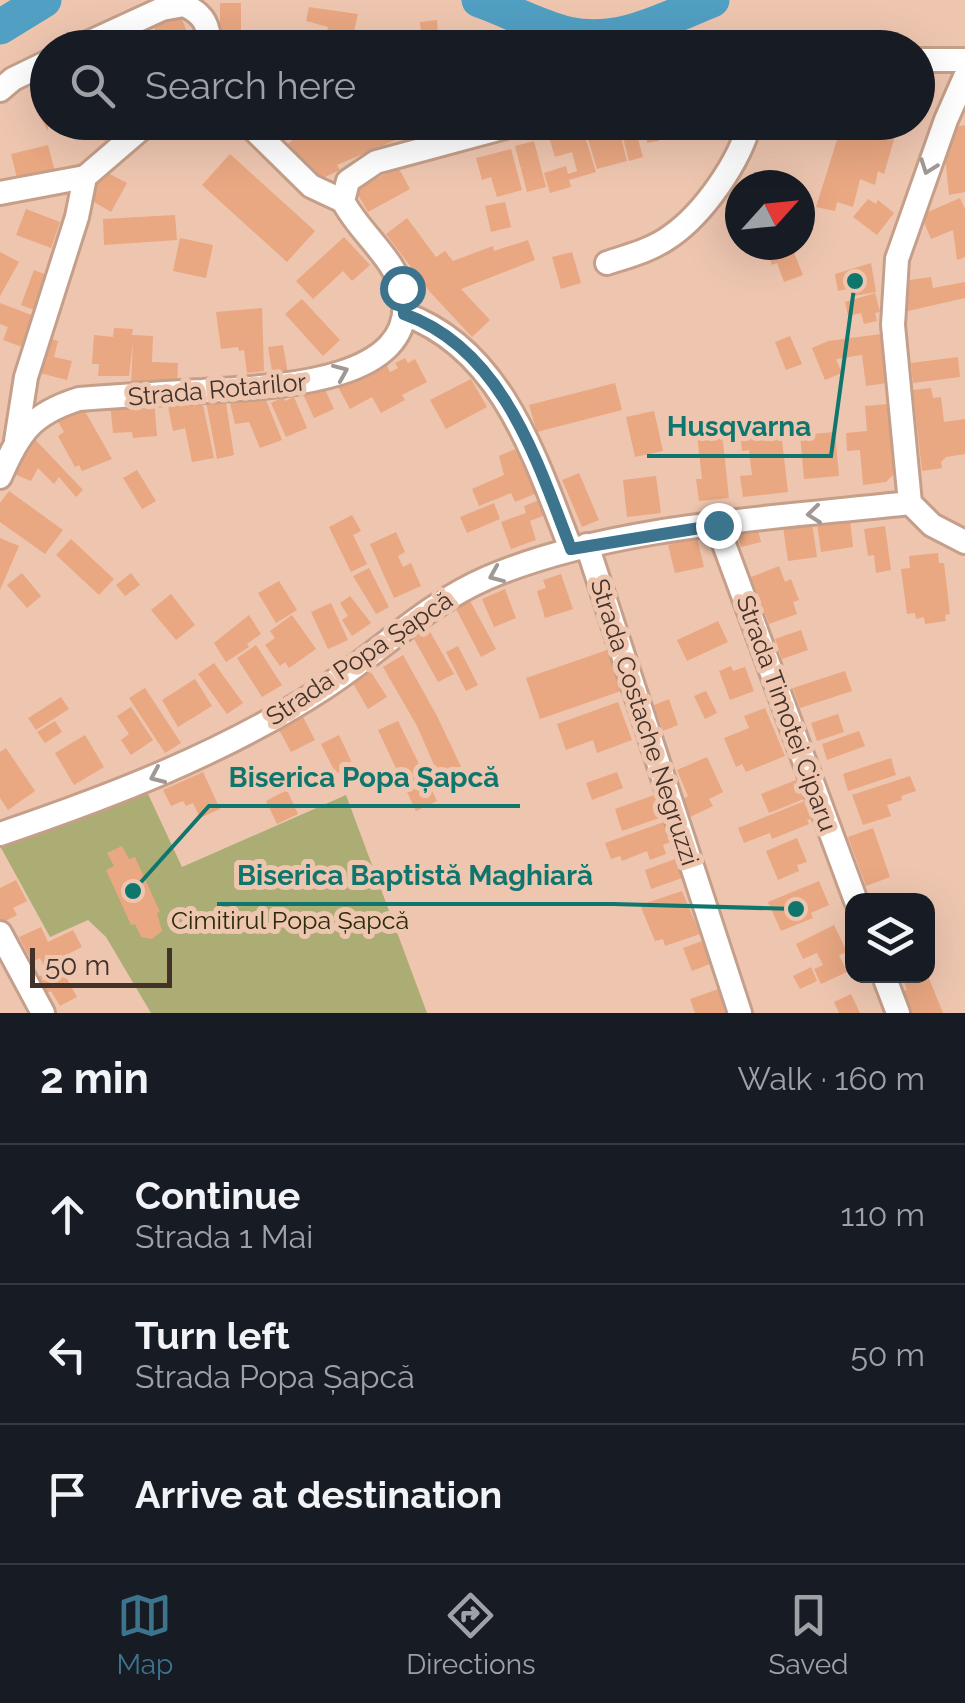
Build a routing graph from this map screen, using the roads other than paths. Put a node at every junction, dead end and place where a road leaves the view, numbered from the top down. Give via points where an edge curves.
1 (116, 30) edge
2 (208, 30) edge
3 (935, 60) edge
4 (965, 60) edge
5 (30, 71) edge
6 (965, 77) edge
7 (0, 90) edge
8 (128, 140) edge
9 (264, 140) edge
10 (457, 140) edge
11 (742, 140) edge
12 (85, 177) junction
13 (0, 193) edge
14 (343, 201) junction
15 (607, 264) dead end
16 (404, 314) junction
17 (16, 442) junction
18 (0, 477) edge
19 (910, 503) junction
20 (718, 525) junction
21 (965, 542) edge
22 (579, 547) junction
23 (0, 834) edge
24 (853, 893) edge
25 (0, 933) edge
26 (887, 983) edge
27 (42, 1013) edge
28 (740, 1013) edge
29 (898, 1013) edge

1 - 2 street via 184,5
3 - 4 street
5 - 7 street
6 -> 19 street via 897,259 893,325
8 - 12 street
9 - 14 street via 311,186
10 - 14 street via 376,162 348,181
11 - 15 street via 724,178 674,234
12 - 13 street
12 - 17 street via 26,377
14 - 16 street via 396,276
17 -> 16 street, Strada Rotarilor via 31,422 79,399 298,384 339,374 385,348
16 - 22 street, Strada Costache Negruzzi via 448,338 510,407
17 - 18 street, Strada Rotarilor
19 -> 20 street, Strada Popa Șapcă
19 - 21 street via 932,525
20 - 22 street, Strada Popa Șapcă
20 - 24 street, Strada Timotei Ciparu
22 -> 23 street, Strada Popa Șapcă via 444,599 323,689 201,755
22 - 28 street, Strada Costache Negruzzi
25 - 27 street
26 - 29 street

